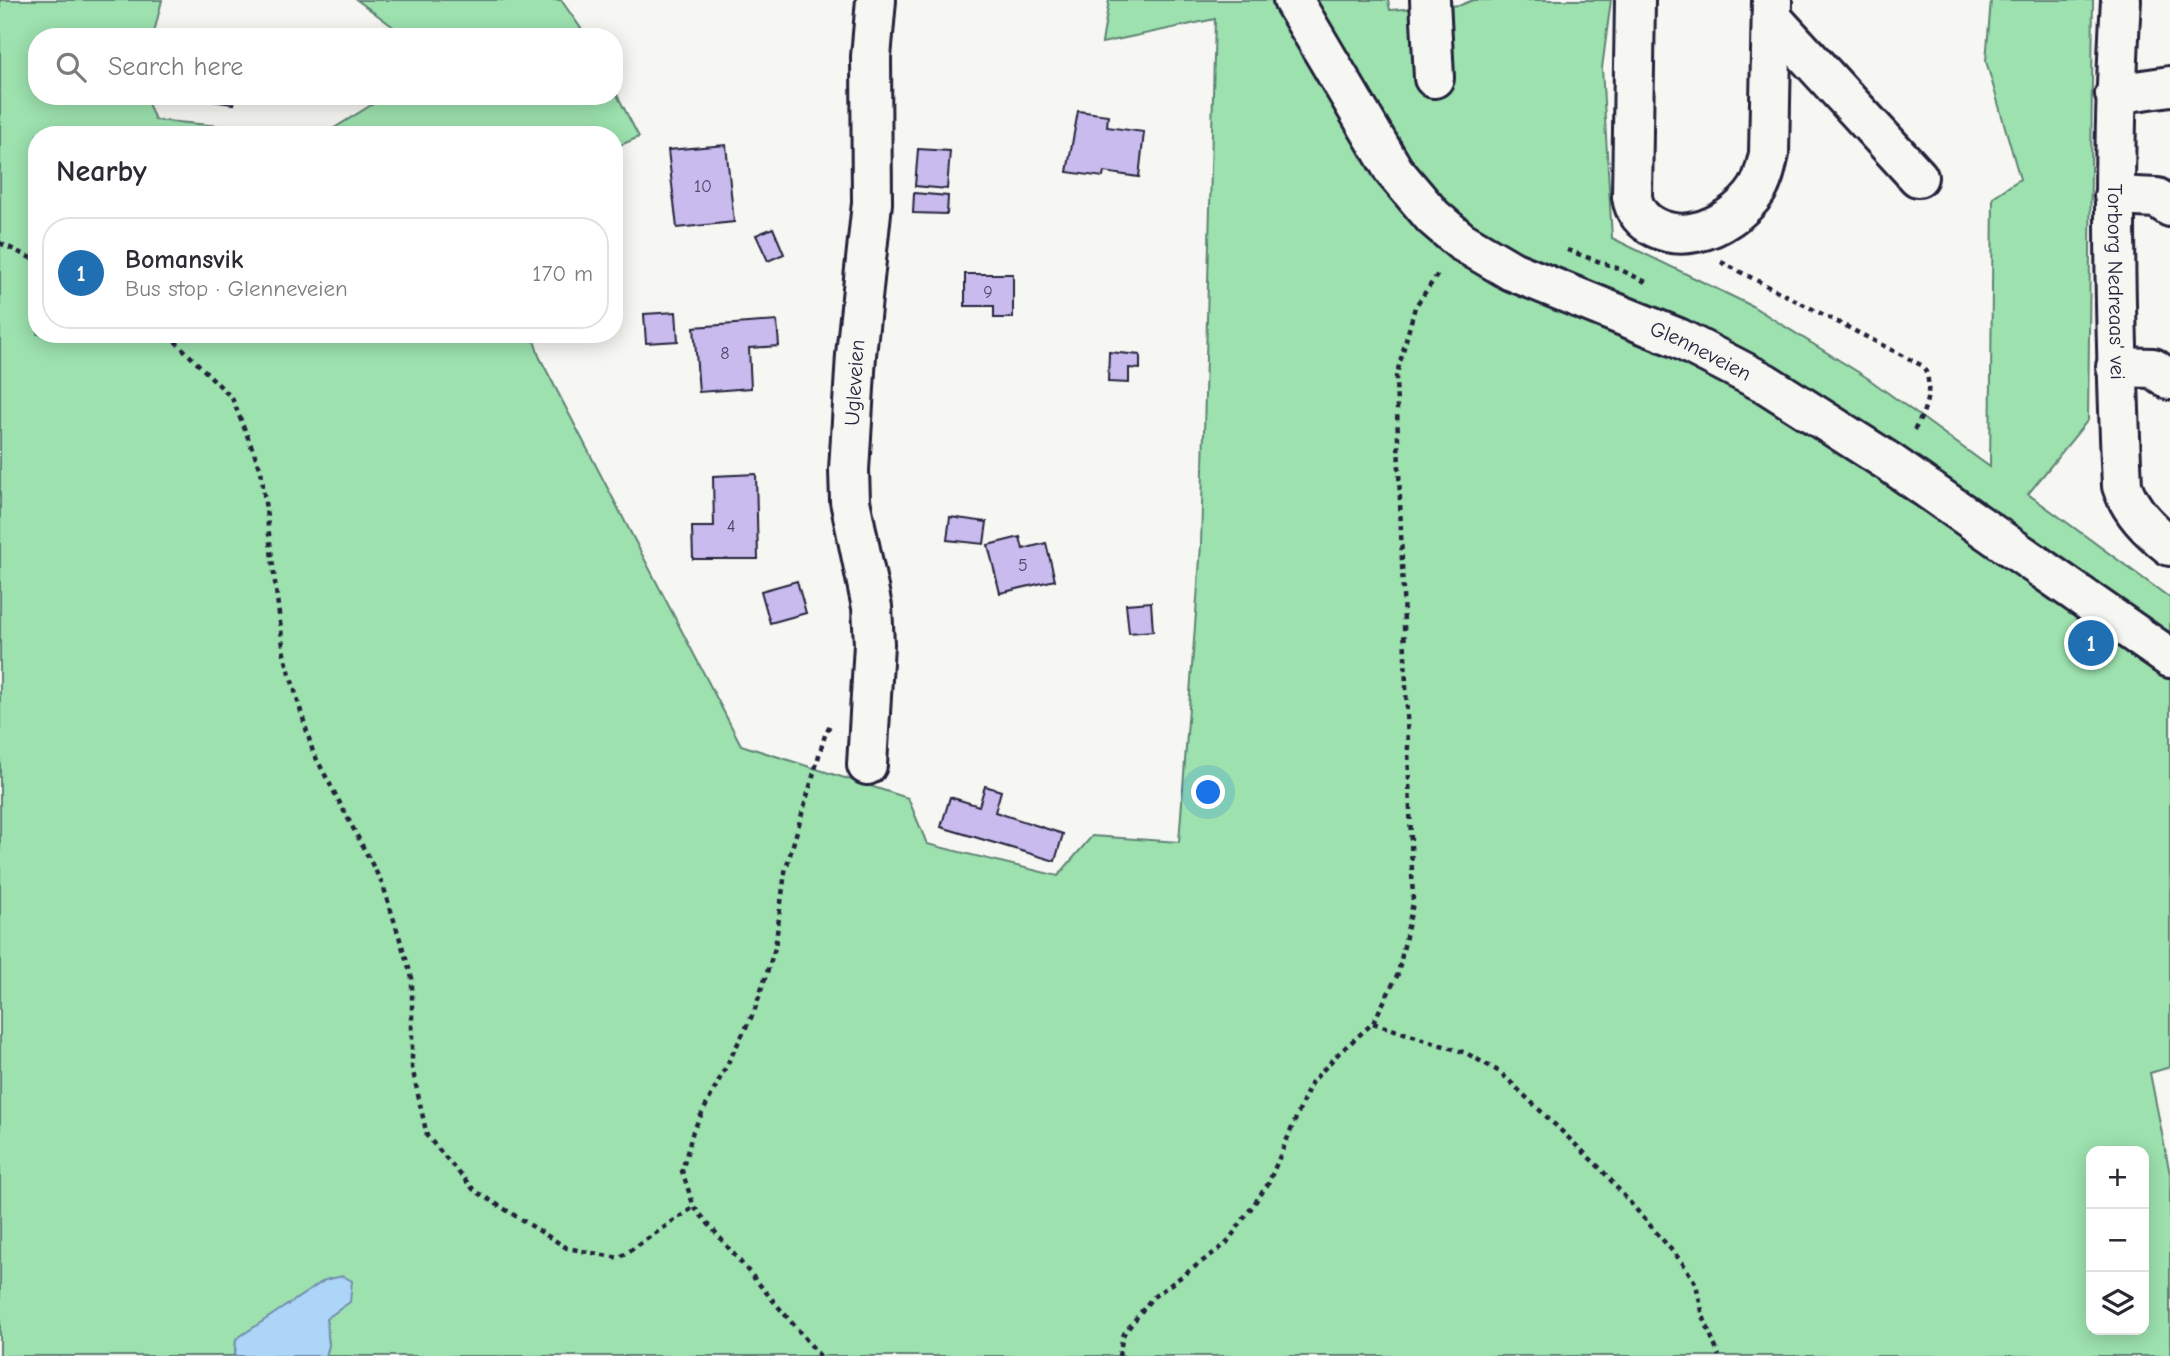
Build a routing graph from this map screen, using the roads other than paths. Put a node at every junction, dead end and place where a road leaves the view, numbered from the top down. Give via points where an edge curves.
1 (876, 0) edge
2 (1293, 0) edge
3 (1430, 0) edge
4 (1635, 0) edge
5 (2121, 0) edge
6 (1772, 9) edge
7 (1434, 78) dead end
8 (2170, 86) edge
9 (2115, 94) junction
10 (1918, 177) dead end
11 (2114, 196) junction
12 (2170, 207) edge
13 (2116, 367) junction
14 (2170, 380) edge
15 (2170, 546) edge
16 (2170, 659) edge
17 (867, 765) dead end

1 - 17 street, Ugleveien via 871,57 872,203 849,470 850,501 872,607
2 - 16 street, Glenneveien via 1394,171 1433,217 1461,241 1512,271 1678,338 1765,383 1889,462
3 - 7 street
4 - 6 street via 1634,210 1647,224 1680,233 1705,229 1730,216 1758,190 1769,154
5 - 9 street, Torborg Nedreaas' vei
6 - 10 street
8 - 9 street
9 - 11 street, Torborg Nedreaas' vei
11 - 12 street via 2157,198
11 - 13 street, Torborg Nedreaas' vei
13 - 14 street via 2153,368
13 - 15 street, Torborg Nedreaas' vei via 2122,486 2141,520

